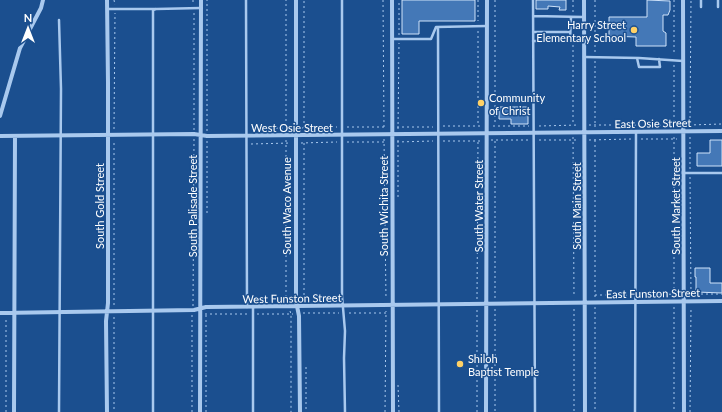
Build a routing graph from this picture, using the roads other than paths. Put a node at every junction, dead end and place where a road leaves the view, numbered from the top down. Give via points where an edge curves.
1 (43, 0) edge
2 (107, 0) edge
3 (201, 0) edge
4 (246, 0) edge
5 (296, 0) edge
6 (342, 0) edge
7 (392, 0) edge
8 (487, 0) edge
9 (533, 0) edge
10 (584, 0) edge
11 (683, 0) edge
12 (701, 0) edge
13 (718, 0) edge
14 (702, 6) dead end
15 (718, 7) dead end
16 (201, 8) junction
17 (107, 9) junction
18 (156, 9) junction
19 (533, 16) junction
20 (572, 17) junction
21 (584, 17) junction
22 (59, 20) dead end
23 (487, 26) junction
24 (438, 27) junction
25 (533, 32) junction
26 (570, 32) junction
27 (393, 39) junction
28 (533, 41) junction
29 (572, 41) junction
30 (584, 41) junction
31 (584, 57) junction
32 (637, 58) junction
33 (659, 59) junction
34 (683, 61) junction
35 (0, 116) edge
36 (722, 131) edge
37 (636, 132) junction
38 (683, 132) junction
39 (584, 133) junction
40 (438, 134) junction
41 (487, 134) junction
42 (533, 134) junction
43 (108, 135) junction
44 (153, 135) junction
45 (201, 135) junction
46 (392, 135) junction
47 (0, 136) edge
48 (15, 136) junction
49 (61, 136) junction
50 (247, 136) junction
51 (295, 136) junction
52 (342, 136) junction
53 (722, 172) edge
54 (684, 173) junction
55 (684, 300) junction
56 (722, 301) edge
57 (635, 302) junction
58 (585, 303) junction
59 (486, 304) junction
60 (534, 304) junction
61 (439, 305) junction
62 (344, 306) junction
63 (393, 306) junction
64 (247, 307) junction
65 (253, 307) junction
66 (297, 307) junction
67 (200, 308) junction
68 (107, 311) junction
69 (153, 311) junction
70 (59, 312) junction
71 (0, 313) edge
72 (14, 313) junction
73 (14, 412) edge
74 (59, 412) edge
75 (107, 412) edge
76 (153, 412) edge
77 (200, 412) edge
78 (253, 412) edge
79 (300, 412) edge
80 (345, 412) edge
81 (393, 412) edge
82 (439, 412) edge
83 (486, 412) edge
84 (535, 412) edge
85 (585, 412) edge
86 (635, 412) edge
87 (684, 412) edge

1 - 35 street via 20,48
2 - 17 street, South Gold Street
3 - 16 street, South Palisade Street
4 - 50 lane
5 - 51 street, South Waco Avenue
6 - 52 lane
7 - 27 street, South Wichita Street
8 - 23 street, South Water Street
9 - 19 lane
10 - 21 street, South Main Street
11 - 34 street, South Market Street
12 - 14 lane
13 - 15 lane
16 - 18 lane
16 - 45 street, South Palisade Street
17 - 18 lane
17 - 43 street, South Gold Street
18 - 44 lane via 153,10
19 - 20 lane
19 - 25 lane
20 - 21 lane
20 - 26 lane
21 - 30 street, South Main Street
22 - 49 lane
23 - 24 lane
23 - 41 street, South Water Street
24 - 27 lane via 430,39
24 - 40 lane
25 - 26 lane
25 - 28 lane
26 - 29 lane
27 - 46 street, South Wichita Street
28 - 29 lane
28 - 42 lane
29 - 30 lane
30 - 31 street, South Main Street
31 - 32 lane
31 - 39 street, South Main Street
32 - 33 lane
32 - 33 lane via 639,67 660,67
33 - 34 lane
34 - 38 street, South Market Street
36 - 38 street, East Osie Street
37 - 38 street, East Osie Street
37 - 39 street, East Osie Street
37 - 57 lane
38 - 54 street, South Market Street
39 - 42 street, West Osie Street
39 - 58 street, South Main Street
40 - 41 street, West Osie Street
40 - 46 street, West Osie Street
40 - 61 lane
41 - 42 street, West Osie Street
41 - 59 street, South Water Street
42 - 60 lane
43 - 44 street, West Osie Street
43 - 49 street, West Osie Street
43 - 68 street, South Gold Street
44 - 45 street, West Osie Street
44 - 69 lane
45 - 50 street, West Osie Street
45 - 67 street, South Palisade Street
46 - 52 street, West Osie Street
46 - 63 street, South Wichita Street
47 - 48 street, West Osie Street
48 - 49 street, West Osie Street
48 - 72 street
49 - 70 lane
50 - 51 street, West Osie Street
50 - 64 lane
51 - 52 street, West Osie Street
51 - 66 street, South Waco Avenue
52 - 62 lane
53 - 54 lane
54 - 55 street, South Market Street
55 - 56 street, East Funston Street
55 - 57 street, East Funston Street
55 - 87 street, South Market Street
57 - 58 street, East Funston Street
57 - 86 lane
58 - 60 street, West Funston Street
58 - 85 street, South Main Street
59 - 60 street, West Funston Street
59 - 61 street, West Funston Street
59 - 83 street, South Water Street
60 - 84 lane
61 - 63 street, West Funston Street
61 - 82 lane
62 - 63 street, West Funston Street
62 - 66 street, West Funston Street
62 - 80 lane
63 - 81 street, South Wichita Street
64 - 65 street, West Funston Street
64 - 67 street, West Funston Street
65 - 66 street, West Funston Street
65 - 78 lane
66 - 79 street, South Waco Avenue via 300,316
67 - 69 street, West Funston Street
67 - 77 street, South Palisade Street
68 - 69 street, West Funston Street
68 - 70 street, West Funston Street
68 - 75 street, South Gold Street
69 - 76 lane
70 - 72 street, West Funston Street
70 - 74 lane
71 - 72 street, West Funston Street
72 - 73 street

